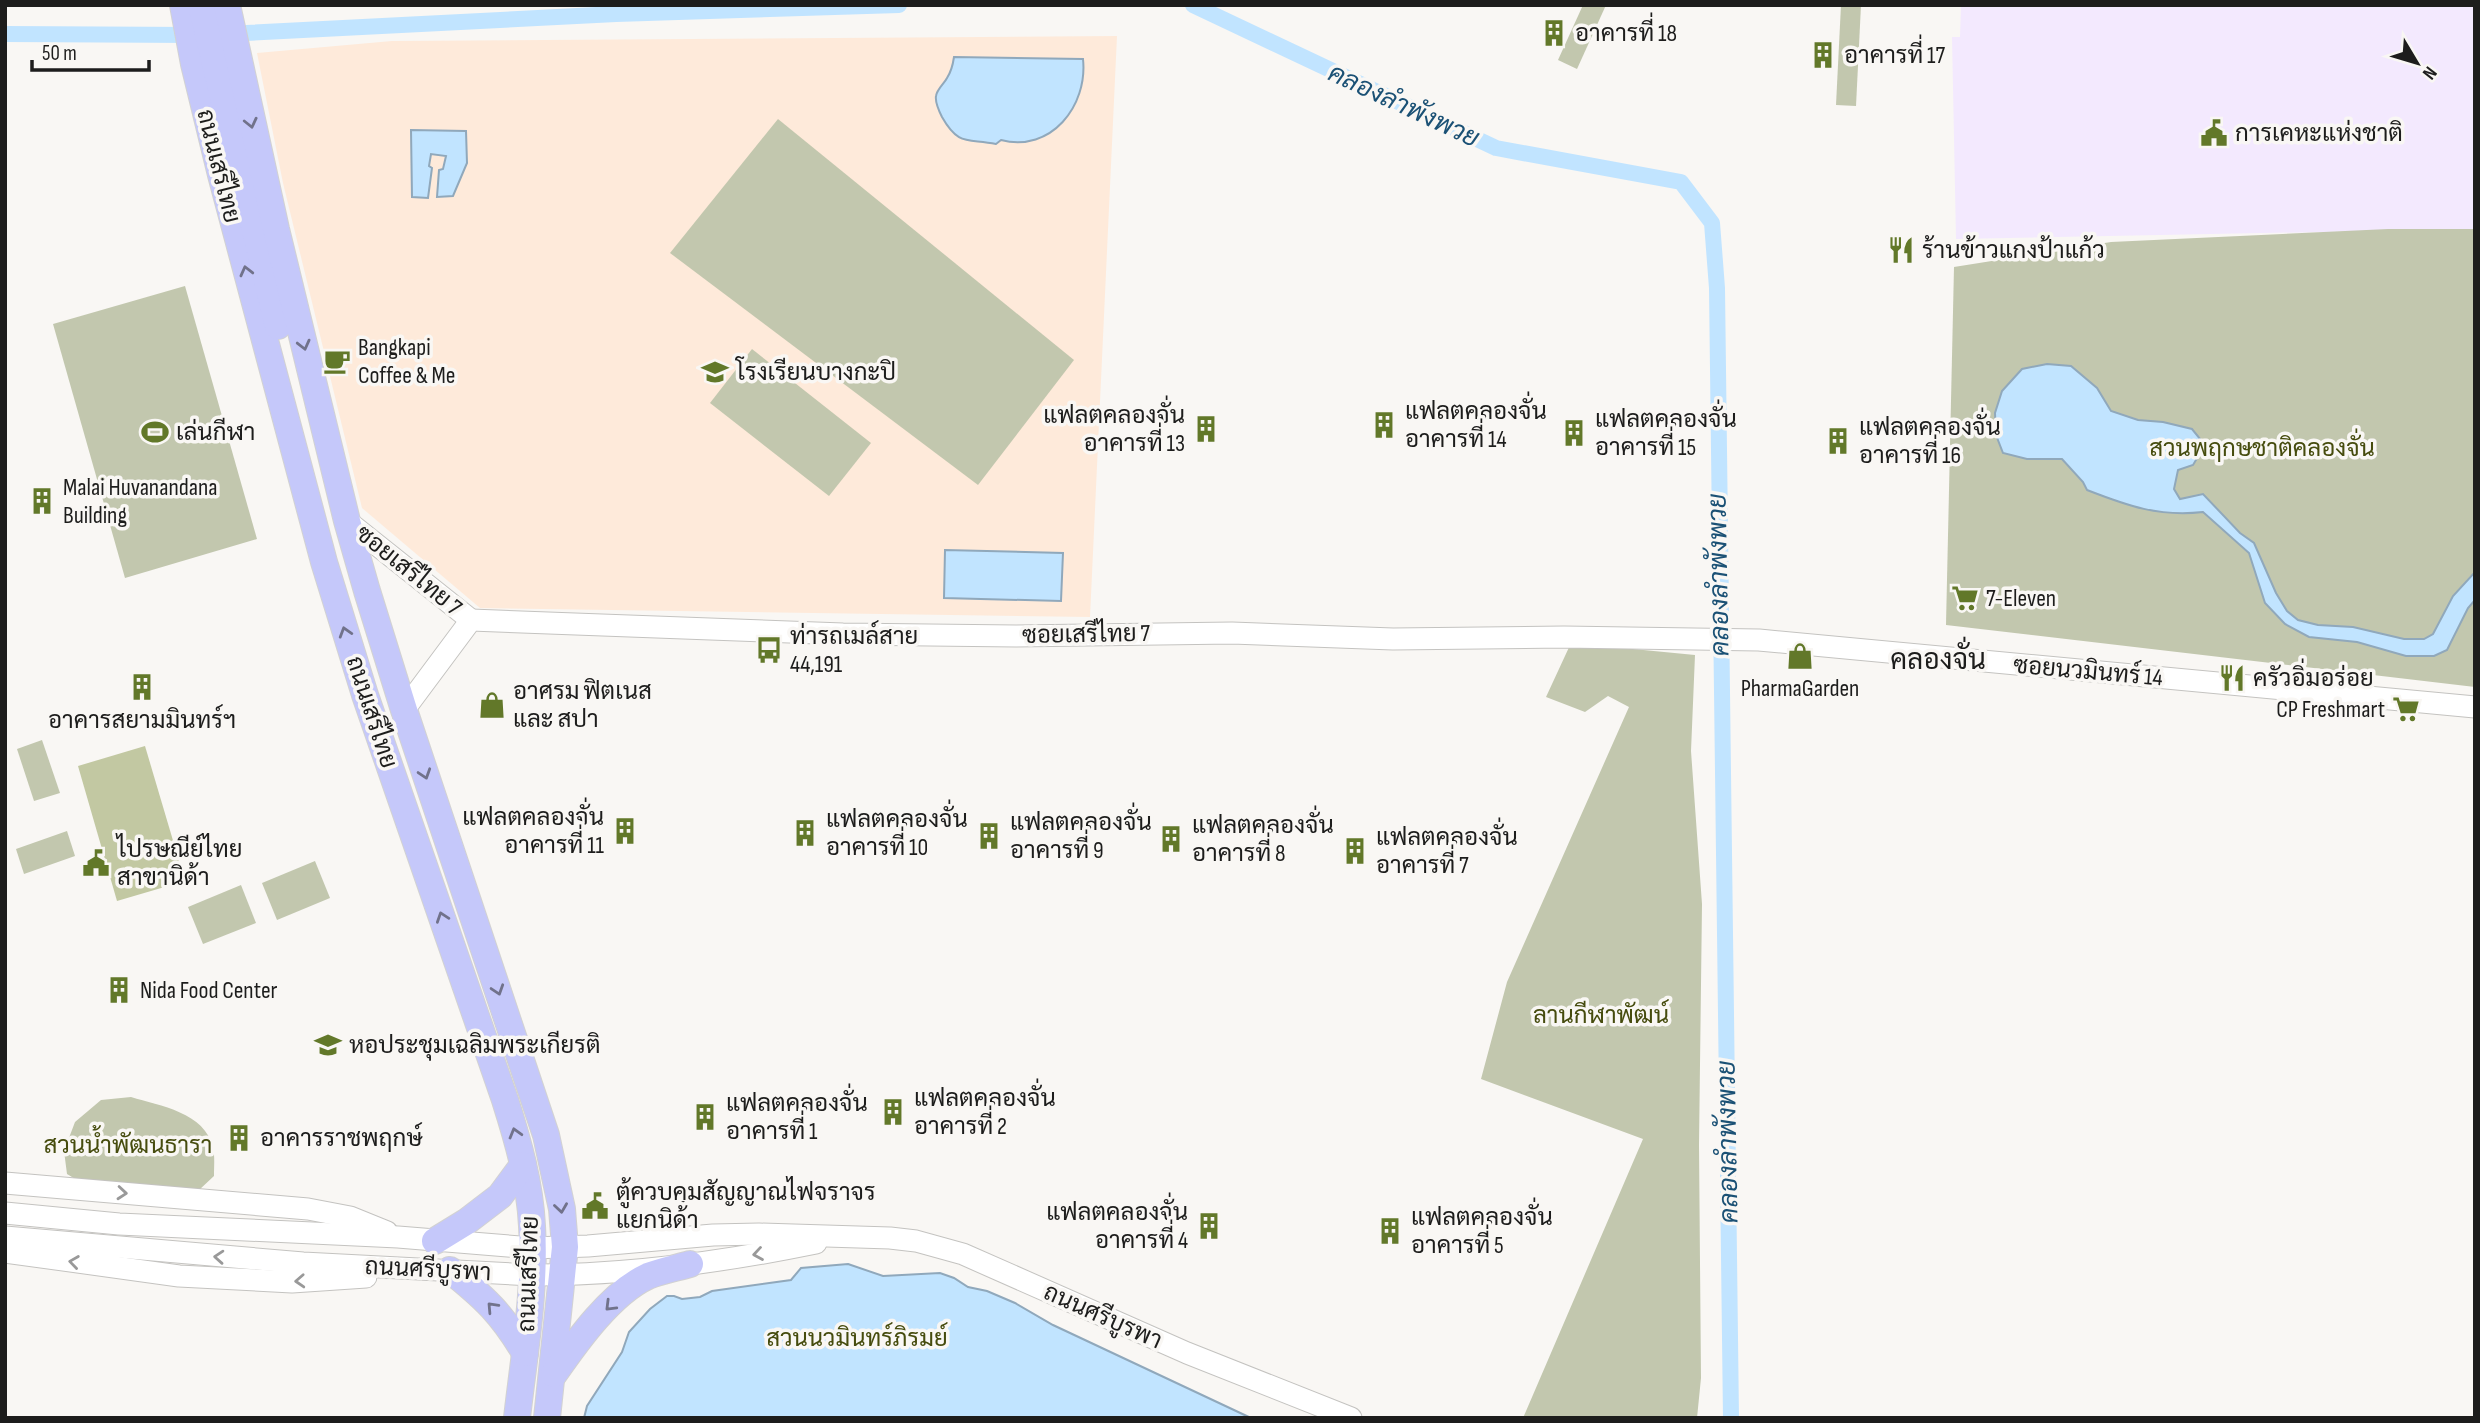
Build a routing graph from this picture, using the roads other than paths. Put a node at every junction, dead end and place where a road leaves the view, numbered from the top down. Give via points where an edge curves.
1 (201, 5) edge
2 (228, 14) edge
3 (185, 17) edge
4 (300, 477) junction
5 (347, 521) junction
6 (471, 620) junction
7 (1700, 638) joint
8 (2475, 707) edge
9 (404, 709) junction
10 (523, 1165) junction
11 (5, 1183) edge
12 (5, 1213) edge
13 (5, 1237) edge
14 (398, 1237) junction
15 (849, 1237) junction
16 (435, 1241) junction
17 (565, 1247) junction
18 (533, 1248) junction
19 (5, 1252) edge
20 (690, 1264) junction
21 (391, 1267) junction
22 (450, 1270) junction
23 (532, 1275) junction
24 (563, 1275) junction
25 (524, 1353) junction
26 (551, 1378) junction
27 (517, 1418) edge
28 (547, 1418) edge
29 (1352, 1418) edge

1 - 4 main road via 282,342
2 -> 5 main road, ถนนเสรีไทย
4 -> 3 main road, ถนนเสรีไทย
10 -> 4 main road, ถนนเสรีไทย via 488,1049 365,695
5 - 6 street, ซอยเสรีไทย 7
5 - 9 main road, ถนนเสรีไทย
6 - 7 street, ซอยเสรีไทย 7 via 843,634
6 - 9 street, ซอยเสรีไทย 7
7 - 8 street, ซอยนวมินทร์ 14
9 -> 17 main road, ถนนเสรีไทย via 546,1135
10 - 16 main road via 500,1196
10 - 18 main road, ถนนเสรีไทย
11 -> 14 street via 308,1209 350,1217
12 - 14 street, ถนนศรีบูรพา via 185,1228
21 -> 13 street, ถนนศรีบูรพา
14 - 16 street, ถนนศรีบูรพา
15 - 17 street, ถนนศรีบูรพา via 713,1235
15 -> 20 street, ถนนศรีบูรพา
15 - 29 street, ถนนศรีบูรพา via 916,1241 963,1254 1187,1353
16 - 18 street, ถนนศรีบูรพา
17 - 18 street, ถนนศรีบูรพา
17 - 24 main road, ถนนเสรีไทย
18 - 23 main road, ถนนเสรีไทย
21 -> 19 street via 369,1276 292,1282 179,1276
20 - 24 street, ถนนศรีบูรพา
20 -> 26 main road via 631,1286 581,1336
21 - 22 street, ถนนศรีบูรพา
22 - 23 street, ถนนศรีบูรพา
25 -> 22 main road via 507,1322
23 - 24 street, ถนนศรีบูรพา
23 - 25 main road, ถนนเสรีไทย
24 - 26 main road, ถนนเสรีไทย
25 - 27 main road, ถนนเสรีไทย
26 - 28 main road, ถนนเสรีไทย

